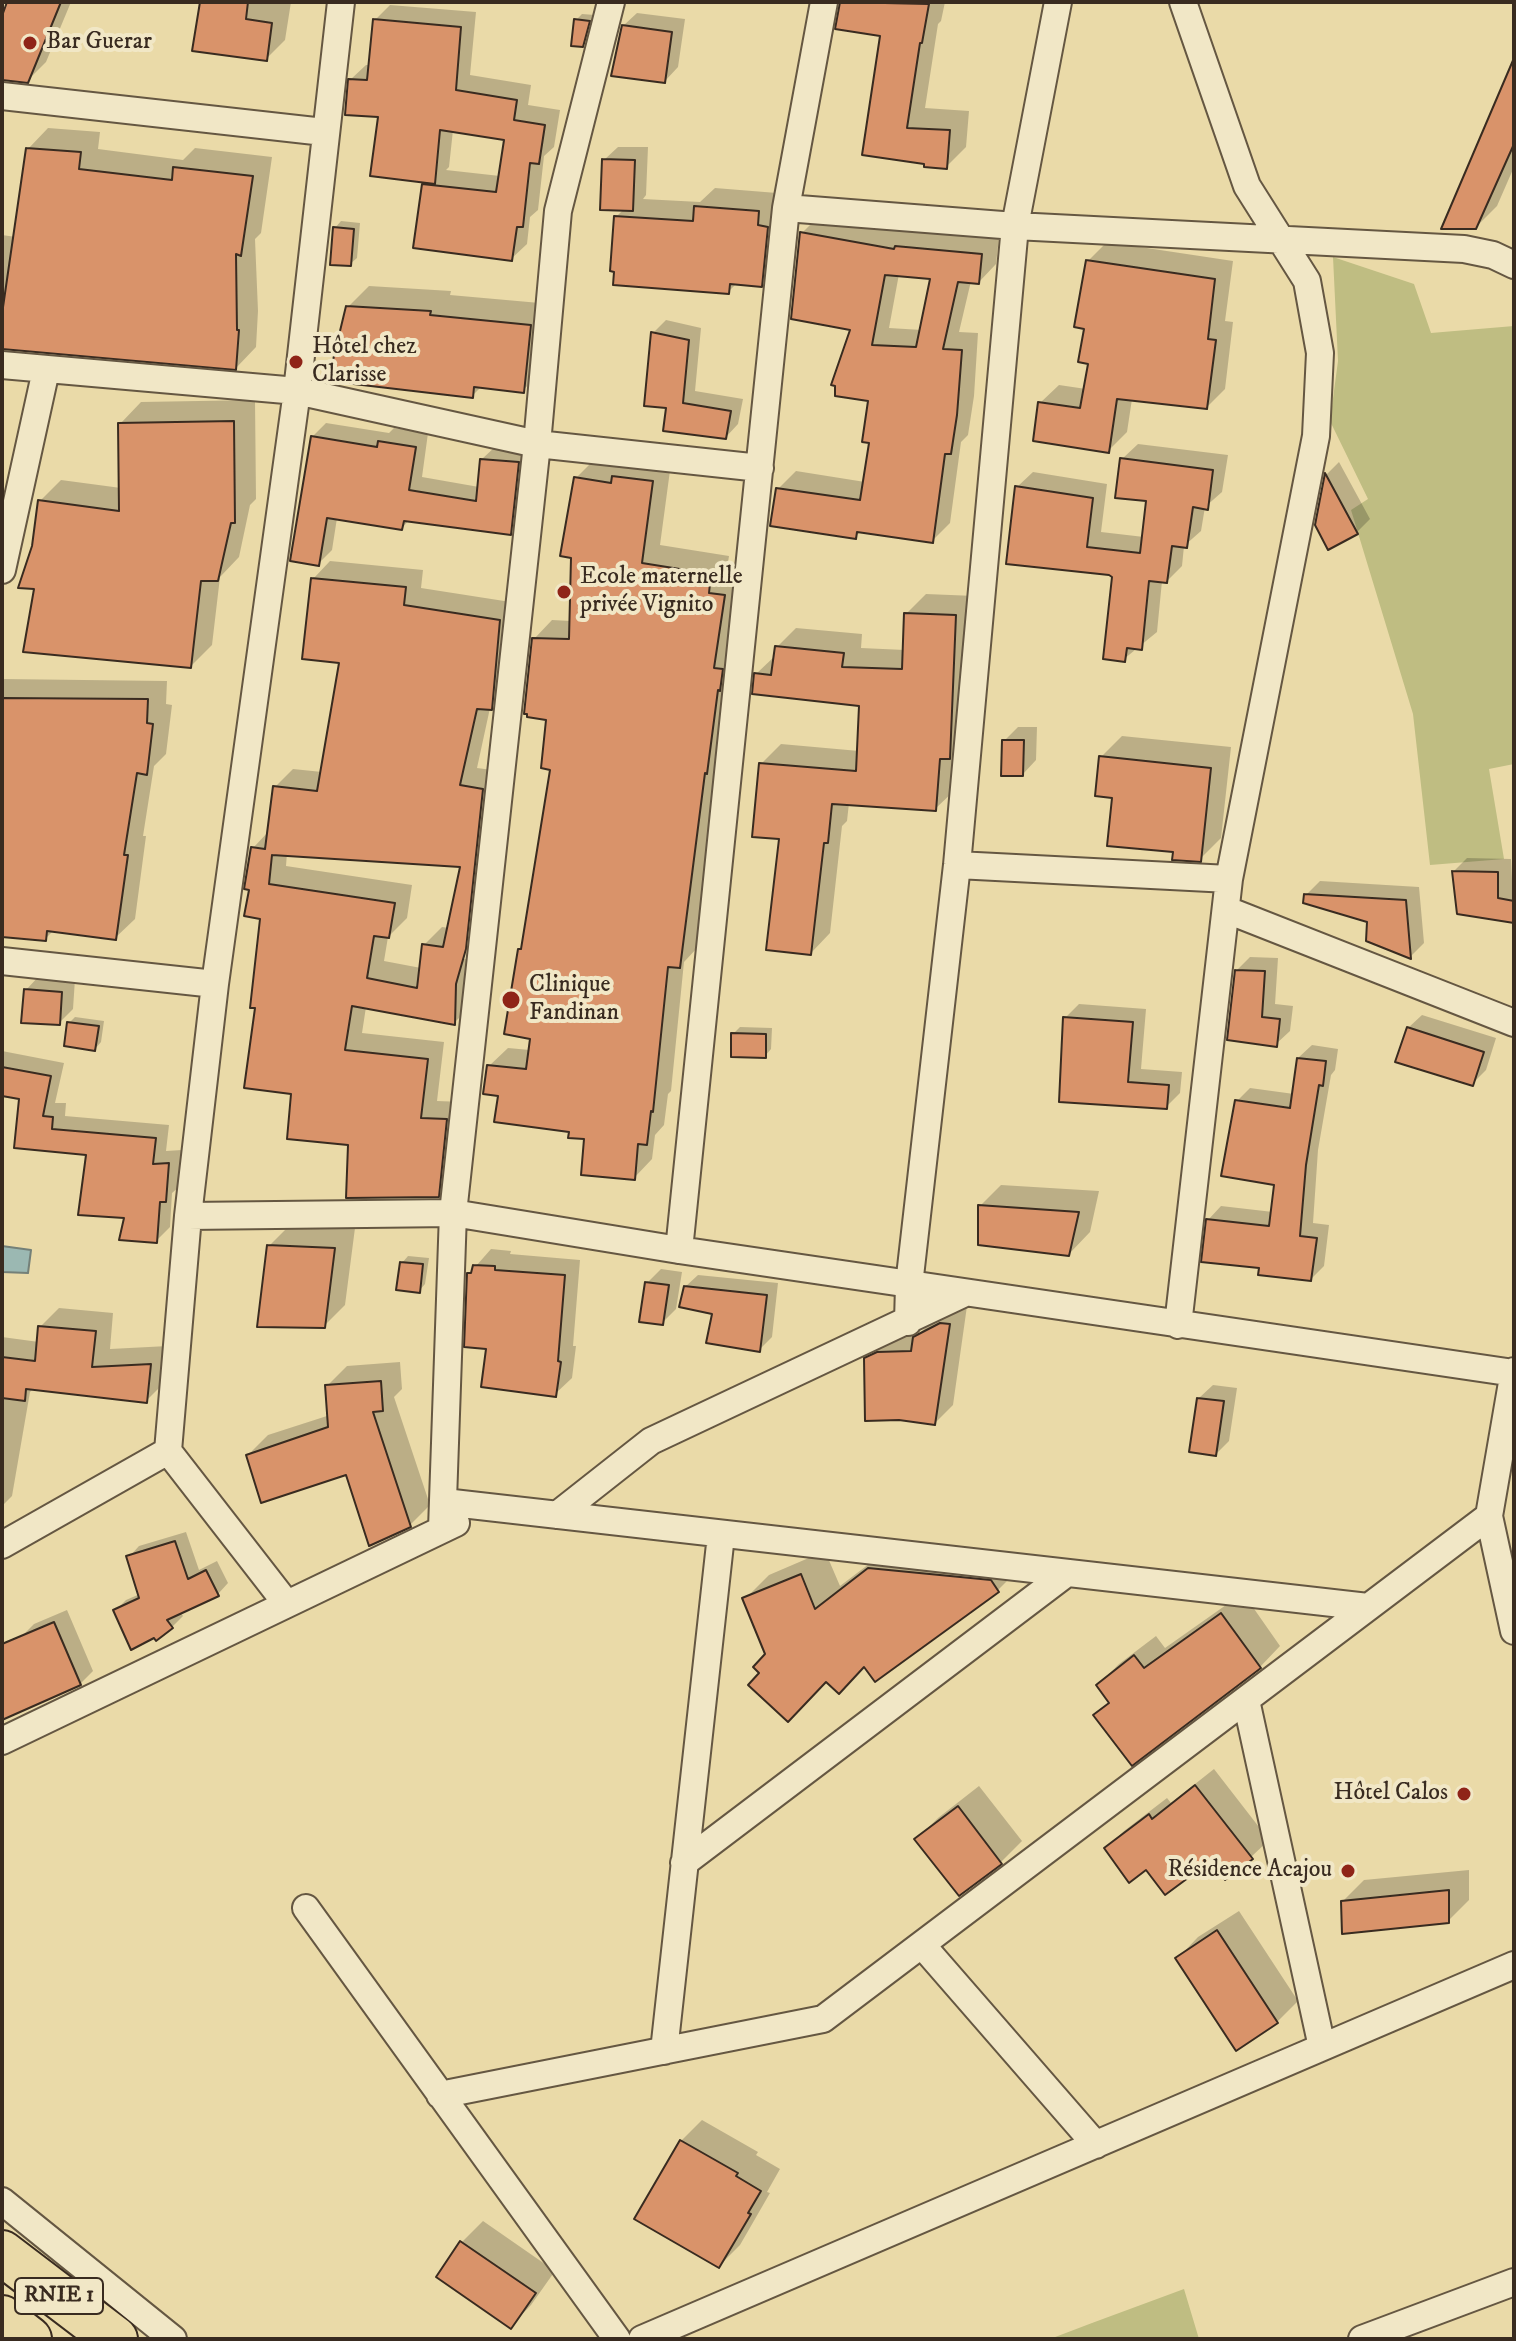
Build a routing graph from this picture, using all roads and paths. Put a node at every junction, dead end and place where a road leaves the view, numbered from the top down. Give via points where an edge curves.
1 (341, 2) edge
2 (611, 2) edge
3 (824, 2) edge
4 (1058, 2) edge
5 (1183, 2) edge
6 (2, 96) edge
7 (324, 132) junction
8 (786, 208) junction
9 (1015, 226) junction
10 (1280, 240) junction
11 (1514, 265) edge
12 (2, 365) edge
13 (46, 370) junction
14 (297, 391) junction
15 (537, 444) junction
16 (760, 468) junction
17 (2, 570) edge
18 (957, 865) junction
19 (1229, 879) junction
20 (1227, 910) junction
21 (2, 961) edge
22 (215, 984) junction
23 (1514, 1023) edge
24 (453, 1213) junction
25 (188, 1216) junction
26 (679, 1250) junction
27 (909, 1285) junction
28 (965, 1293) junction
29 (908, 1322) junction
30 (1178, 1325) junction
31 (1514, 1372) edge
32 (168, 1451) junction
33 (444, 1502) junction
34 (488, 1507) junction
35 (557, 1515) junction
36 (1489, 1516) junction
37 (442, 1529) junction
38 (721, 1535) junction
39 (2, 1545) edge
40 (1067, 1573) junction
41 (286, 1603) junction
42 (1368, 1607) junction
43 (1514, 1631) edge
44 (1246, 1700) junction
45 (2, 1741) edge
46 (684, 1863) junction
47 (306, 1908) dead end
48 (922, 1945) junction
49 (1514, 1965) edge
50 (1322, 2047) junction
51 (664, 2051) junction
52 (440, 2095) junction
53 (1096, 2145) junction
54 (2, 2201) edge
55 (2, 2253) edge
56 (1514, 2282) edge
57 (2, 2318) edge
58 (29, 2339) edge
59 (115, 2339) edge
60 (173, 2339) edge
61 (617, 2339) edge
62 (642, 2339) edge
63 (1362, 2339) edge

1 - 7 street
2 - 15 street via 558,211
3 - 8 street
4 - 9 street
5 - 10 street via 1247,186
6 - 7 street
7 - 14 street
8 - 9 street
8 - 16 street
9 - 10 street
9 - 18 street
10 - 11 street via 1464,249
10 - 19 street via 1307,281 1320,353 1316,436
12 - 13 street
13 - 14 street
13 - 17 street
14 - 15 street
14 - 22 street
15 - 16 street
15 - 24 street
16 - 26 street
18 - 19 street
18 - 27 street
19 - 20 street
20 - 23 street
20 - 30 street
21 - 22 street
22 - 25 street
24 - 25 street
24 - 26 street
24 - 33 street
25 - 32 street
26 - 27 street
27 - 28 street
27 - 29 street
28 - 29 street
28 - 30 street
29 - 35 street via 651,1441
30 - 31 street
31 - 36 street
32 - 39 street
32 - 41 street
33 - 34 street
33 - 37 street
34 - 35 street
34 - 37 street
35 - 38 street
36 - 42 street
36 - 43 street
37 - 41 street
38 - 40 street
38 - 46 street
40 - 42 street
40 - 46 street
41 - 45 street
42 - 44 street
44 - 48 street
44 - 50 street
46 - 51 street
47 - 52 street
48 - 51 street via 823,2019
48 - 53 street
49 - 50 street
50 - 53 street
51 - 52 street
52 - 61 street
53 - 62 street
54 - 60 street
55 - 59 highway, RNIE 1
56 - 63 street
57 - 58 highway, RNIE 1

